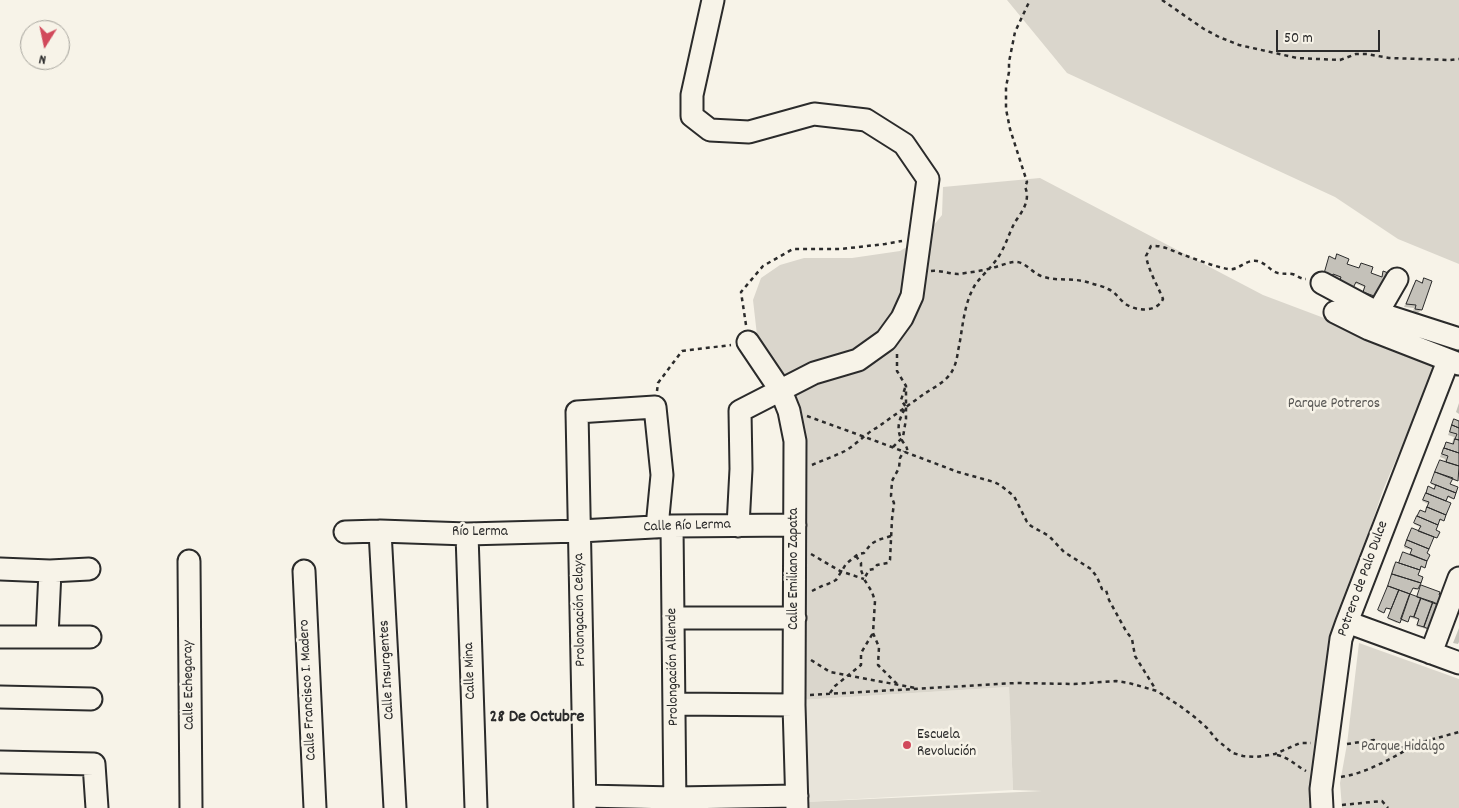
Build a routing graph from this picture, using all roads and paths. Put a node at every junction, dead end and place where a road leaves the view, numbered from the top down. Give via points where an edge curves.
1 (713, 0) edge
2 (1030, 0) edge
3 (1162, 0) edge
4 (1459, 59) edge
5 (920, 237) junction
6 (987, 270) junction
7 (914, 278) junction
8 (1397, 279) dead end
9 (1322, 283) joint
10 (1335, 312) dead end
11 (1373, 321) junction
12 (893, 331) junction
13 (1459, 338) edge
14 (748, 342) junction
15 (1453, 362) edge
16 (781, 391) junction
17 (655, 407) junction
18 (906, 407) junction
19 (789, 411) junction
20 (864, 437) junction
21 (901, 439) junction
22 (893, 447) junction
23 (904, 452) junction
24 (908, 453) junction
25 (795, 472) junction
26 (795, 525) junction
27 (738, 526) junction
28 (664, 527) junction
29 (380, 531) junction
30 (580, 531) junction
31 (345, 532) dead end
32 (466, 534) junction
33 (891, 536) junction
34 (795, 552) junction
35 (856, 556) junction
36 (189, 561) dead end
37 (0, 569) edge
38 (89, 569) dead end
39 (840, 570) junction
40 (50, 571) junction
41 (304, 571) dead end
42 (1459, 578) edge
43 (864, 579) junction
44 (795, 610) junction
45 (673, 618) junction
46 (1347, 622) junction
47 (873, 633) junction
48 (0, 637) edge
49 (46, 637) junction
50 (90, 637) dead end
51 (1431, 653) junction
52 (794, 654) junction
53 (1459, 663) edge
54 (849, 676) junction
55 (897, 684) junction
56 (919, 689) junction
57 (1157, 691) junction
58 (830, 694) junction
59 (0, 697) edge
60 (91, 699) dead end
61 (794, 702) junction
62 (675, 704) junction
63 (1459, 732) edge
64 (1418, 743) junction
65 (1315, 744) dead end
66 (1346, 744) dead end
67 (1275, 754) junction
68 (0, 762) edge
69 (1309, 772) dead end
70 (1341, 777) dead end
71 (585, 802) edge
72 (797, 802) edge
73 (675, 803) edge
74 (1332, 806) edge
75 (97, 808) edge
76 (191, 808) edge
77 (315, 808) edge
78 (396, 808) edge
79 (476, 808) edge
80 (1388, 808) edge

1 - 5 street via 692,95 692,116 710,130 749,132 814,114 866,120 904,144 928,179
2 - 6 path via 1015,32 1006,87 1010,130 1025,173 1027,192 1021,215 999,256
3 - 4 path via 1219,37 1239,45 1297,58 1340,60 1356,54 1368,54 1389,58
5 - 7 street
5 - 14 path via 841,249 793,249 763,266 741,292
6 - 7 path via 957,274 938,270
6 - 9 path via 1015,262 1023,263 1040,276 1087,282 1109,289 1129,306 1146,310 1160,305 1163,299 1147,262 1151,246 1167,248 1230,269 1256,261 1282,275 1292,274
6 - 18 path via 968,301 951,374
7 - 12 street via 912,296
8 - 11 street
9 - 11 street
10 - 11 street
11 - 13 street
11 - 15 street
12 - 16 street via 858,360 814,373
12 - 18 path via 897,371 906,386
14 - 16 street, Calle Emiliano Zapata
14 - 17 path via 682,351 658,383
15 - 46 street, Potrero de Palo Dulce
16 - 19 street, Calle Emiliano Zapata
16 - 27 street via 740,410
17 - 28 street, Prolongación Allende
17 - 30 street, Prolongación Celaya via 578,412
18 - 20 path
18 - 21 path
18 - 21 path via 899,422
19 - 20 path
19 - 25 street, Calle Emiliano Zapata via 796,440
20 - 22 path
20 - 25 path via 845,450
21 - 22 path
21 - 24 path
22 - 23 path
23 - 24 path
23 - 33 path via 892,480
24 - 57 path via 1000,485 1014,496 1031,526 1091,569 1102,589 1106,590 1130,635 1135,656
25 - 26 street, Calle Emiliano Zapata
26 - 27 street, Calle Río Lerma
26 - 34 street, Calle Emiliano Zapata
27 - 28 street, Calle Río Lerma
28 - 30 street, Calle Río Lerma
28 - 45 street, Prolongación Allende
29 - 31 street, Río Lerma
29 - 32 street, Río Lerma
29 - 78 street, Calle Insurgentes
30 - 32 street, Río Lerma
30 - 71 street, Prolongación Celaya
32 - 79 street, Calle Mina
33 - 35 path via 874,542 864,553
33 - 43 path via 890,560 869,570
34 - 39 path via 813,555
34 - 44 street, Calle Emiliano Zapata
35 - 39 path
35 - 43 path
36 - 76 street, Calle Echegaray
37 - 40 street
38 - 40 street
39 - 43 path
39 - 44 path via 834,582 813,590
40 - 49 street
41 - 77 street, Calle Francisco I. Madero
42 - 51 street
43 - 47 path via 875,601
44 - 45 street
44 - 52 street, Calle Emiliano Zapata
45 - 62 street, Prolongación Allende
46 - 51 street
46 - 74 street, Potrero de Palo Dulce via 1341,639 1321,789
47 - 54 path via 861,653 861,665
47 - 55 path via 879,646 878,666
48 - 49 street
49 - 50 street
51 - 53 street
52 - 54 path via 830,672
52 - 61 street, Calle Emiliano Zapata
54 - 55 path
54 - 58 path
55 - 56 path
56 - 57 path via 1116,681
56 - 58 path
57 - 67 path via 1196,718 1233,753 1256,757
58 - 61 path via 804,696
59 - 60 street
61 - 62 street
61 - 72 street, Calle Emiliano Zapata
62 - 73 street, Prolongación Allende
63 - 64 path
64 - 66 path via 1390,749 1374,740
64 - 70 path via 1362,772
65 - 67 path via 1300,743
67 - 69 path via 1288,757
68 - 75 street via 94,764
71 - 73 street
72 - 73 street
74 - 80 path via 1382,801

